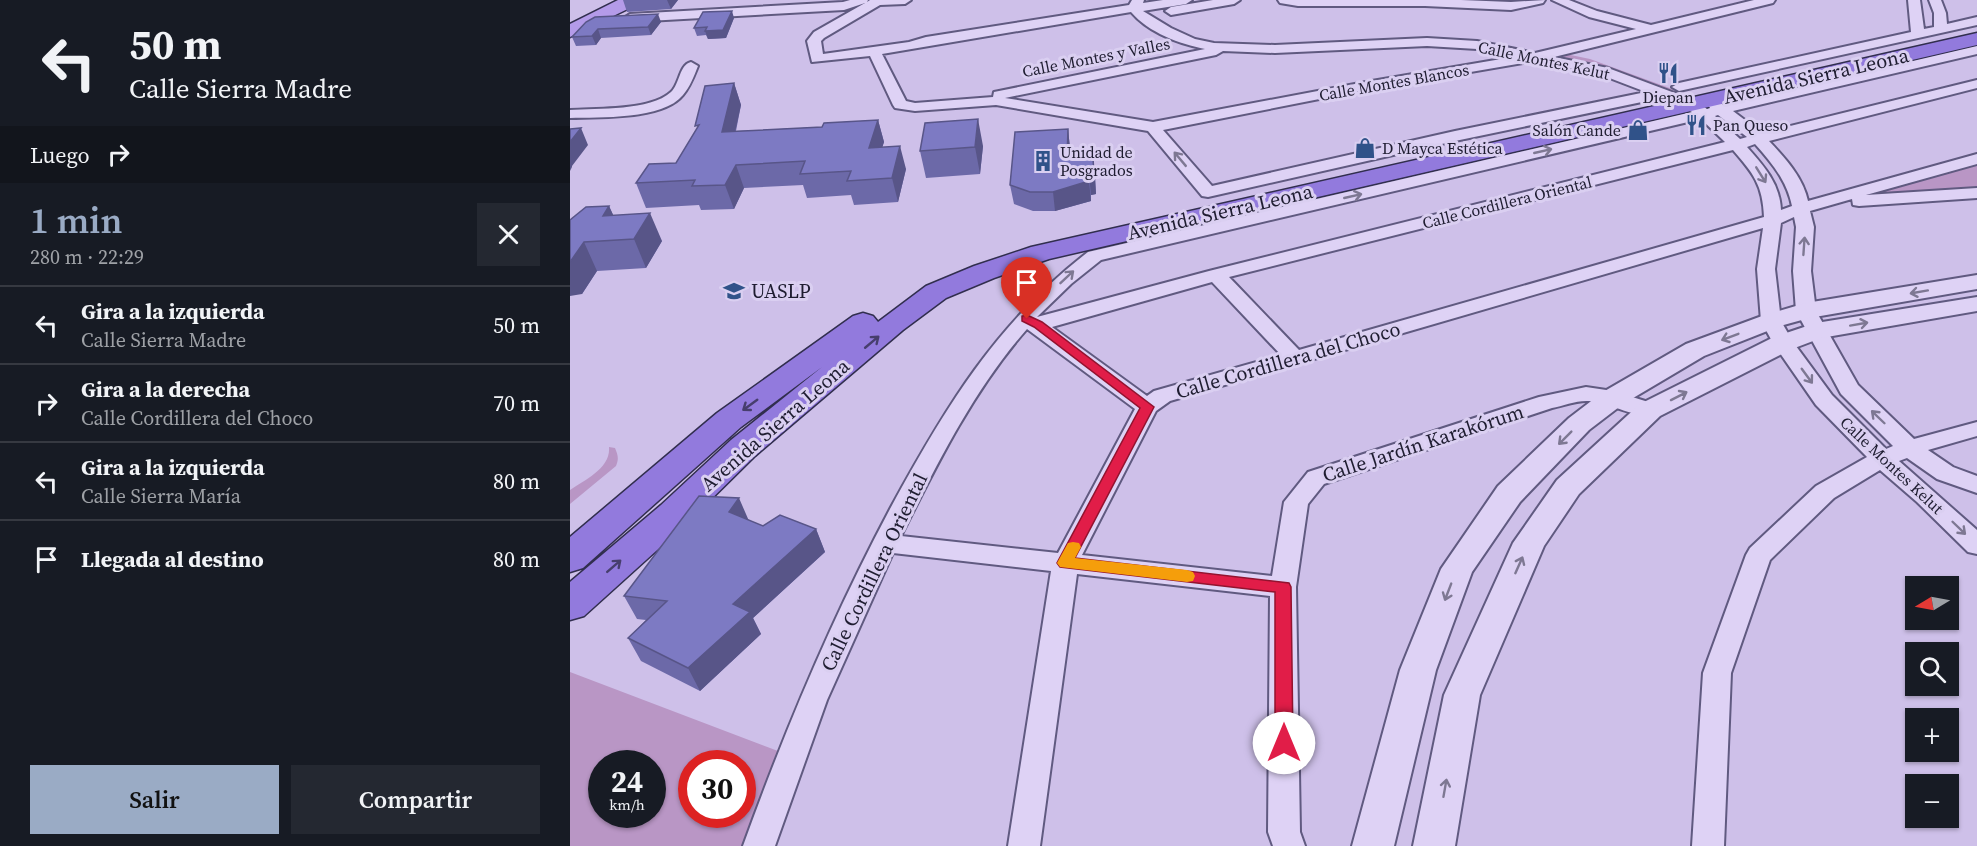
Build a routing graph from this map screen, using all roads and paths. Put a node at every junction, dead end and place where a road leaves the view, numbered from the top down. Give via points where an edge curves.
1 (631, 0) edge
2 (905, 0) edge
3 (1186, 0) edge
4 (1234, 0) edge
5 (1284, 0) edge
6 (1539, 0) edge
7 (1558, 0) edge
8 (1730, 0) edge
9 (1769, 0) edge
10 (1914, 0) edge
11 (1935, 0) edge
12 (868, 1) edge
13 (1144, 7) edge
14 (592, 20) junction
15 (1977, 21) edge
16 (1632, 22) junction
17 (1649, 28) junction
18 (1941, 29) junction
19 (1977, 30) edge
20 (570, 31) edge
21 (1918, 34) junction
22 (1977, 39) edge
23 (1231, 46) junction
24 (1977, 50) edge
25 (874, 51) junction
26 (1513, 51) junction
27 (1564, 51) junction
28 (1538, 52) junction
29 (691, 66) dead end
30 (1977, 84) edge
31 (1959, 88) junction
32 (1977, 96) edge
33 (1693, 100) junction
34 (962, 102) junction
35 (570, 114) edge
36 (1193, 119) junction
37 (1152, 127) junction
38 (1545, 133) junction
39 (1758, 138) junction
40 (1737, 144) junction
41 (1977, 159) edge
42 (1977, 193) edge
43 (1840, 197) junction
44 (1802, 208) junction
45 (1773, 220) junction
46 (1216, 275) junction
47 (1977, 282) edge
48 (1977, 304) edge
49 (869, 318) junction
50 (1811, 321) junction
51 (1032, 322) junction
52 (1777, 332) junction
53 (1296, 358) junction
54 (1613, 398) junction
55 (1147, 407) junction
56 (1650, 410) junction
57 (768, 427) junction
58 (1977, 429) edge
59 (1909, 448) junction
60 (694, 450) junction
61 (1882, 459) junction
62 (1977, 485) edge
63 (674, 514) junction
64 (885, 543) junction
65 (1977, 545) edge
66 (570, 558) edge
67 (1065, 563) junction
68 (1283, 587) junction
69 (570, 605) edge
70 (759, 846) edge
71 (1024, 846) edge
72 (1289, 846) edge
73 (1373, 846) edge
74 (1434, 846) edge
75 (1708, 846) edge

1 - 14 main road
2 - 12 street
3 - 13 street
4 - 13 street
5 - 6 street via 1510,6
7 - 16 street via 1593,14
8 - 16 street, Calle Montes Blancos
9 - 17 street, Calle Montes Blancos
10 - 21 street
11 - 18 street
12 - 14 street
12 - 25 street via 814,41 817,59
13 - 23 street, Calle Montes Kelut
13 - 23 street, Calle Montes Kelut via 1181,38
13 - 25 street via 930,47
14 - 20 main road
15 - 18 street, Avenida Sierra Leona
16 - 17 street
16 - 28 street, Calle Montes Blancos
17 - 27 street, Calle Montes Blancos
18 - 21 street, Avenida Sierra Leona
19 - 33 highway, Avenida Sierra Leona
21 - 33 street, Avenida Sierra Leona
22 - 33 highway, Avenida Sierra Leona
23 - 26 street, Calle Montes Kelut via 1427,42
23 - 28 street, Calle Montes Kelut via 1431,34 1456,35
23 - 34 street, Calle Montes y Valles
24 - 33 street, Avenida Sierra Leona
25 - 34 street via 900,105
26 - 28 street, Calle Montes Blancos
26 - 36 street, Calle Montes Blancos via 1212,105
27 - 28 street, Calle Montes Blancos
27 - 33 street, Calle Montes Kelut via 1602,60
28 - 33 street, Calle Montes Kelut
28 - 36 street, Calle Montes Blancos
29 - 35 street via 676,94 658,104
30 - 31 street, Calle Cordillera Oriental
31 - 32 street
31 - 39 street, Calle Cordillera Oriental
33 -> 37 street, Avenida Sierra Leona via 1455,136 1208,192
33 - 38 highway, Avenida Sierra Leona
33 - 39 street, Calle Montes Kelut
33 - 40 street, Calle Montes Kelut
51 -> 33 street, Avenida Sierra Leona via 1071,273 1095,256
34 - 37 street via 1023,104
36 - 37 street, Calle Montes Blancos
38 - 49 highway, Avenida Sierra Leona via 1016,245 956,266
57 -> 38 highway, Avenida Sierra Leona via 936,292 984,272 1041,253
39 - 40 street, Calle Cordillera Oriental
39 - 44 street, Calle Montes Kelut via 1783,166
40 -> 45 street, Calle Montes Kelut via 1761,173 1772,196
40 - 46 street, Calle Cordillera Oriental
41 - 43 street, Calle Cordillera del Choco
42 - 43 street, Calle Cordillera del Choco via 1866,202
43 - 44 street, Calle Cordillera del Choco
44 - 45 street, Calle Cordillera del Choco
50 -> 44 street, Calle Montes Kelut via 1802,271
45 - 52 street, Calle Montes Kelut via 1766,269
45 - 53 street, Calle Cordillera del Choco
46 - 51 street, Calle Cordillera Oriental
46 - 53 street
47 -> 50 street
50 -> 48 street
49 - 57 highway via 779,404
49 -> 60 highway, Avenida Sierra Leona
50 - 52 street
59 -> 50 street, Calle Montes Kelut via 1849,389
51 - 55 street
51 - 64 street, Calle Cordillera Oriental via 1008,339 970,388
52 -> 54 street via 1695,350
56 -> 52 street
52 -> 61 street, Calle Montes Kelut via 1824,400
53 - 55 street, Calle Cordillera del Choco via 1162,396
54 - 56 street, Calle Jardín Karakórum
54 - 68 street, Calle Jardín Karakórum via 1586,394 1547,402 1316,478 1296,502
54 -> 73 street via 1579,424 1509,494 1457,569 1418,670
55 - 67 street
74 -> 56 street via 1462,695 1529,543 1568,487
57 - 63 highway, Avenida Sierra Leona
58 - 59 street
59 - 61 street
59 - 62 street, Calle Montes Kelut via 1945,473
60 - 63 highway via 710,458 711,463
60 - 66 highway, Avenida Sierra Leona
61 -> 65 street, Calle Montes Kelut
61 - 75 street via 1825,492 1759,555 1717,673
69 -> 63 highway, Avenida Sierra Leona
64 - 67 street
64 - 70 street, Calle Cordillera Oriental via 821,680
67 - 68 street
67 - 71 street
68 - 72 street, Calle Jardín Karakórum via 1284,832

